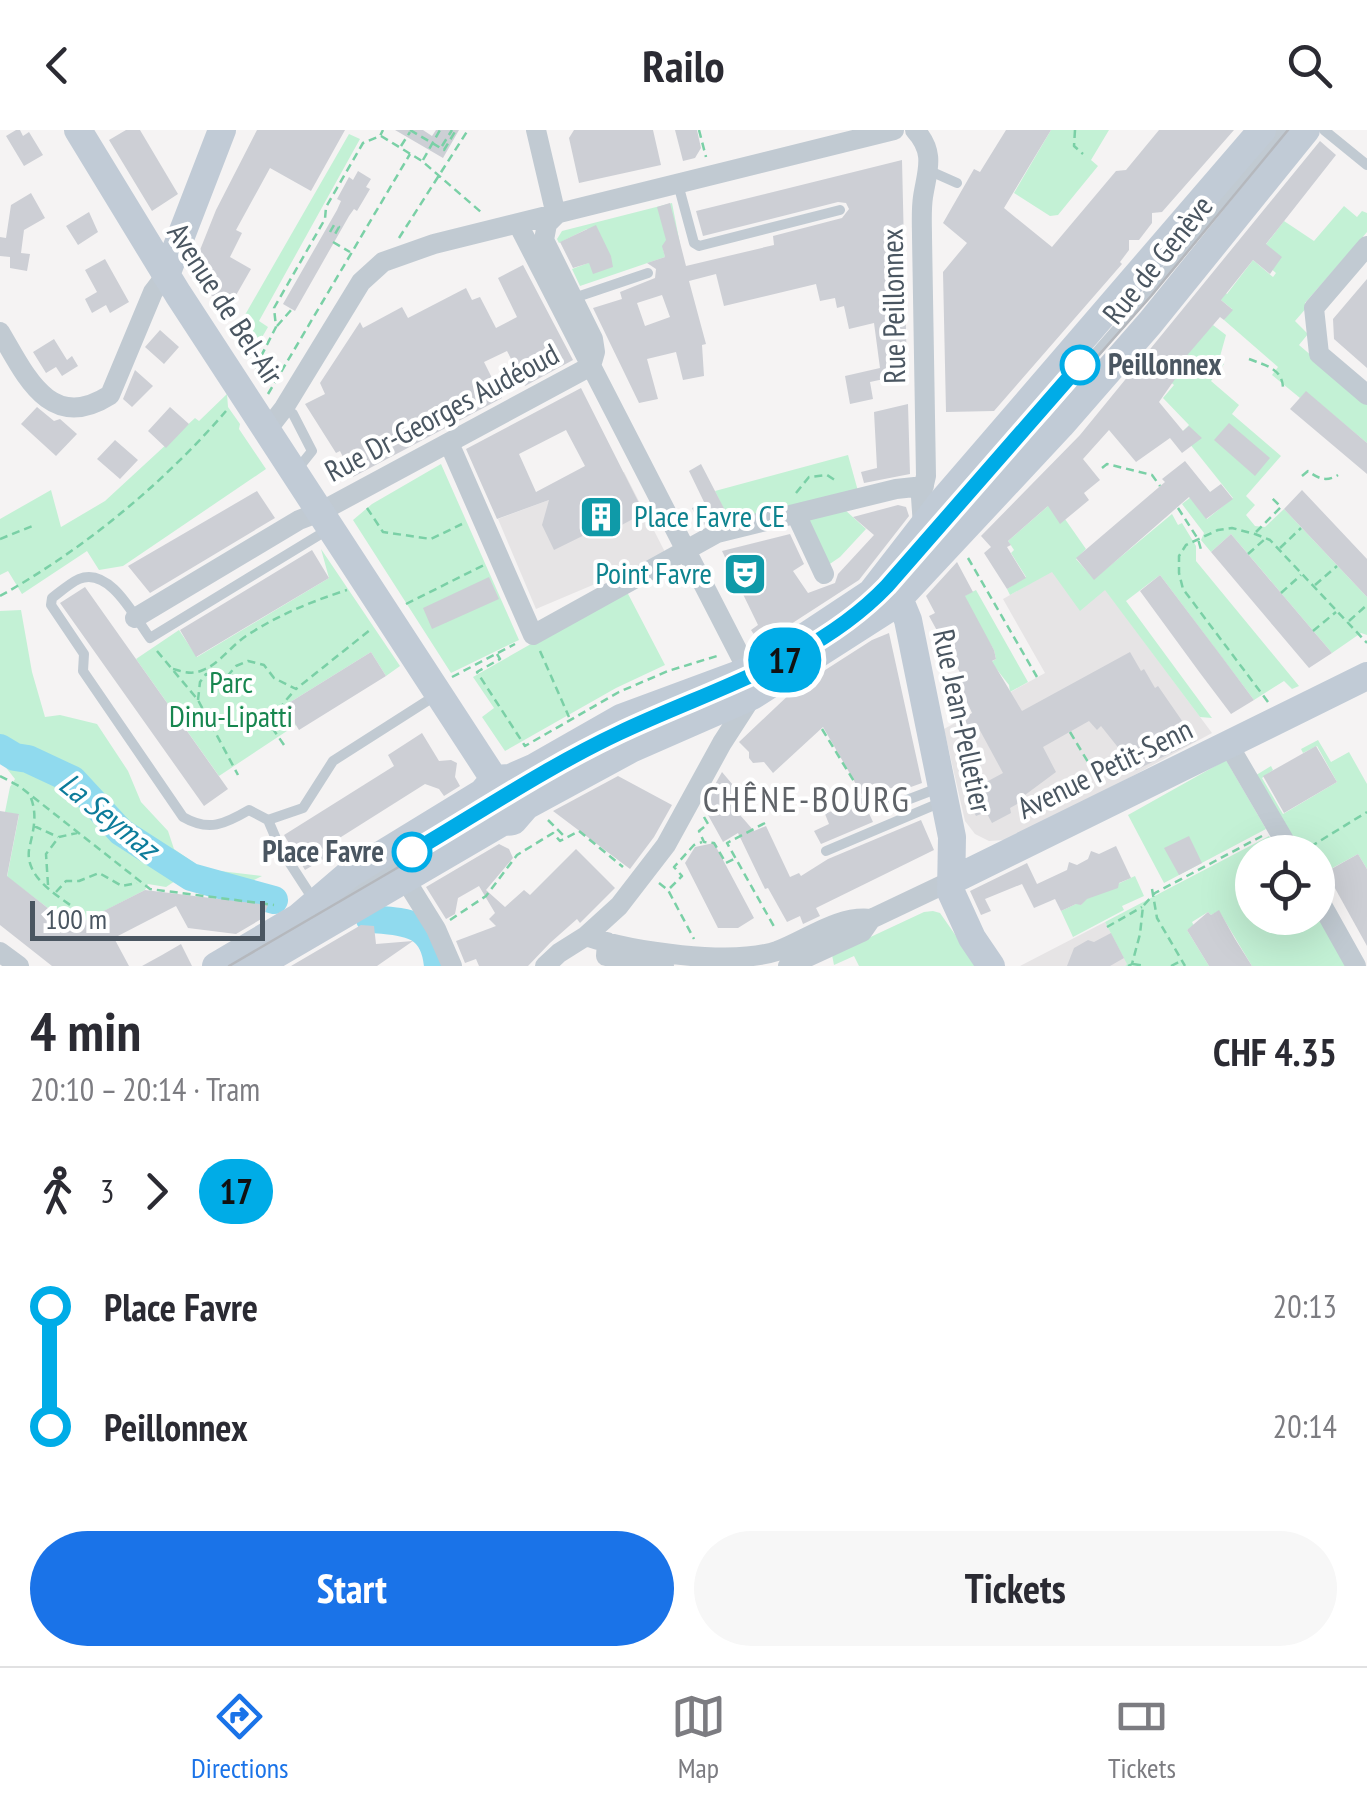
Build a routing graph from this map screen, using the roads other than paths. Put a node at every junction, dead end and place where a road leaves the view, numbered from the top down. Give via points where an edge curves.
1 (78, 130) edge
2 (222, 130) edge
3 (536, 130) edge
4 (894, 130) edge
5 (916, 130) edge
6 (1262, 130) edge
7 (1282, 130) edge
8 (1306, 130) edge
9 (1324, 130) edge
10 (1367, 165) edge
11 (930, 171) junction
12 (957, 183) dead end
13 (678, 184) junction
14 (840, 210) dead end
15 (556, 214) junction
16 (187, 216) junction
17 (518, 224) junction
18 (1367, 246) edge
19 (150, 250) junction
20 (648, 273) dead end
21 (166, 275) junction
22 (573, 298) junction
23 (0, 332) edge
24 (592, 366) junction
25 (1367, 395) edge
26 (264, 406) junction
27 (449, 443) junction
28 (924, 486) junction
29 (796, 514) junction
30 (325, 520) junction
31 (923, 526) junction
32 (684, 550) junction
33 (824, 574) dead end
34 (890, 589) junction
35 (135, 618) junction
36 (1367, 676) edge
37 (750, 683) junction
38 (445, 686) junction
39 (700, 720) junction
40 (722, 744) junction
41 (1228, 744) junction
42 (944, 794) junction
43 (889, 796) dead end
44 (509, 800) junction
45 (268, 820) junction
46 (1281, 835) edge
47 (826, 851) dead end
48 (405, 879) junction
49 (951, 881) junction
50 (327, 903) junction
51 (619, 906) junction
52 (870, 919) junction
53 (1335, 928) edge
54 (597, 939) junction
55 (630, 946) junction
56 (0, 952) edge
57 (20, 966) edge
58 (216, 966) edge
59 (256, 966) edge
60 (452, 966) edge
61 (545, 966) edge
62 (664, 966) edge
63 (788, 966) edge
64 (991, 966) edge
65 (1356, 966) edge

1 - 19 main road, Avenue de Bel-Air
2 - 16 main road
3 - 15 street
4 - 13 street via 713,166
5 - 11 street, Rue Peillonnex
6 - 31 main road, Rue de Genève
7 - 34 lane
8 - 34 main road, Rue de Genève via 1053,435
9 - 10 lane
11 - 12 lane
11 - 28 street, Rue Peillonnex via 922,218
13 - 14 lane via 699,246
13 - 15 street
15 - 17 street
15 - 22 street via 544,240
16 - 19 main road
16 - 21 main road
17 - 24 street
17 - 26 street via 406,252 368,273
18 - 25 street via 1314,308 1319,354
19 - 21 main road, Avenue de Bel-Air
20 - 22 lane
21 - 23 street via 110,395 97,403 75,409 47,400
21 - 26 main road, Avenue de Bel-Air
22 - 24 street via 595,344
24 - 27 street, Rue Dr-Georges Audéoud
24 - 32 street
26 - 30 main road, Avenue de Bel-Air
27 - 30 street, Rue Dr-Georges Audéoud via 355,492
27 - 32 street via 533,634
28 - 29 street
28 - 31 street, Rue Peillonnex
29 - 32 street via 717,533
29 - 33 street
30 - 35 street via 299,520
30 - 35 lane via 150,638
30 - 38 main road, Avenue de Bel-Air
31 - 34 main road, Rue de Genève
32 - 37 street
34 - 37 main road, Rue de Genève via 879,616
34 - 42 main road, Rue Jean-Pelletier via 908,620
35 - 45 lane via 110,584 95,577 80,578 50,605 84,654 83,671 183,817 210,827 249,810
36 - 41 main road, Avenue Petit-Senn
37 - 39 main road, Rue de Genève
37 - 40 street
37 - 44 main road, Rue de Genève via 621,718
38 - 44 main road, Avenue de Bel-Air
38 - 45 lane via 333,761 303,808
39 - 40 street
39 - 44 main road, Rue de Genève
40 - 51 street via 666,845
41 - 46 street
41 - 49 main road, Avenue Petit-Senn
42 - 43 lane via 894,803
42 - 47 lane
42 - 49 main road, Rue Jean-Pelletier via 954,854
44 - 48 main road, Rue de Genève
44 - 50 lane
44 - 50 main road, Rue de Genève via 427,817
45 - 50 lane via 280,848
48 - 50 main road, Rue de Genève
48 - 60 street
49 - 52 street, Avenue Petit-Senn
49 - 64 main road, Rue Jean-Pelletier via 954,904
50 - 58 main road
50 - 59 main road
51 - 54 street
51 - 55 street via 620,933
52 - 55 street, Avenue Petit-Senn via 855,917 774,952 734,958
52 - 63 street, Avenue Petit-Senn via 862,932
53 - 65 street
54 - 55 street, Avenue Petit-Senn
54 - 61 street via 559,952
54 - 62 street via 606,956
56 - 57 street

